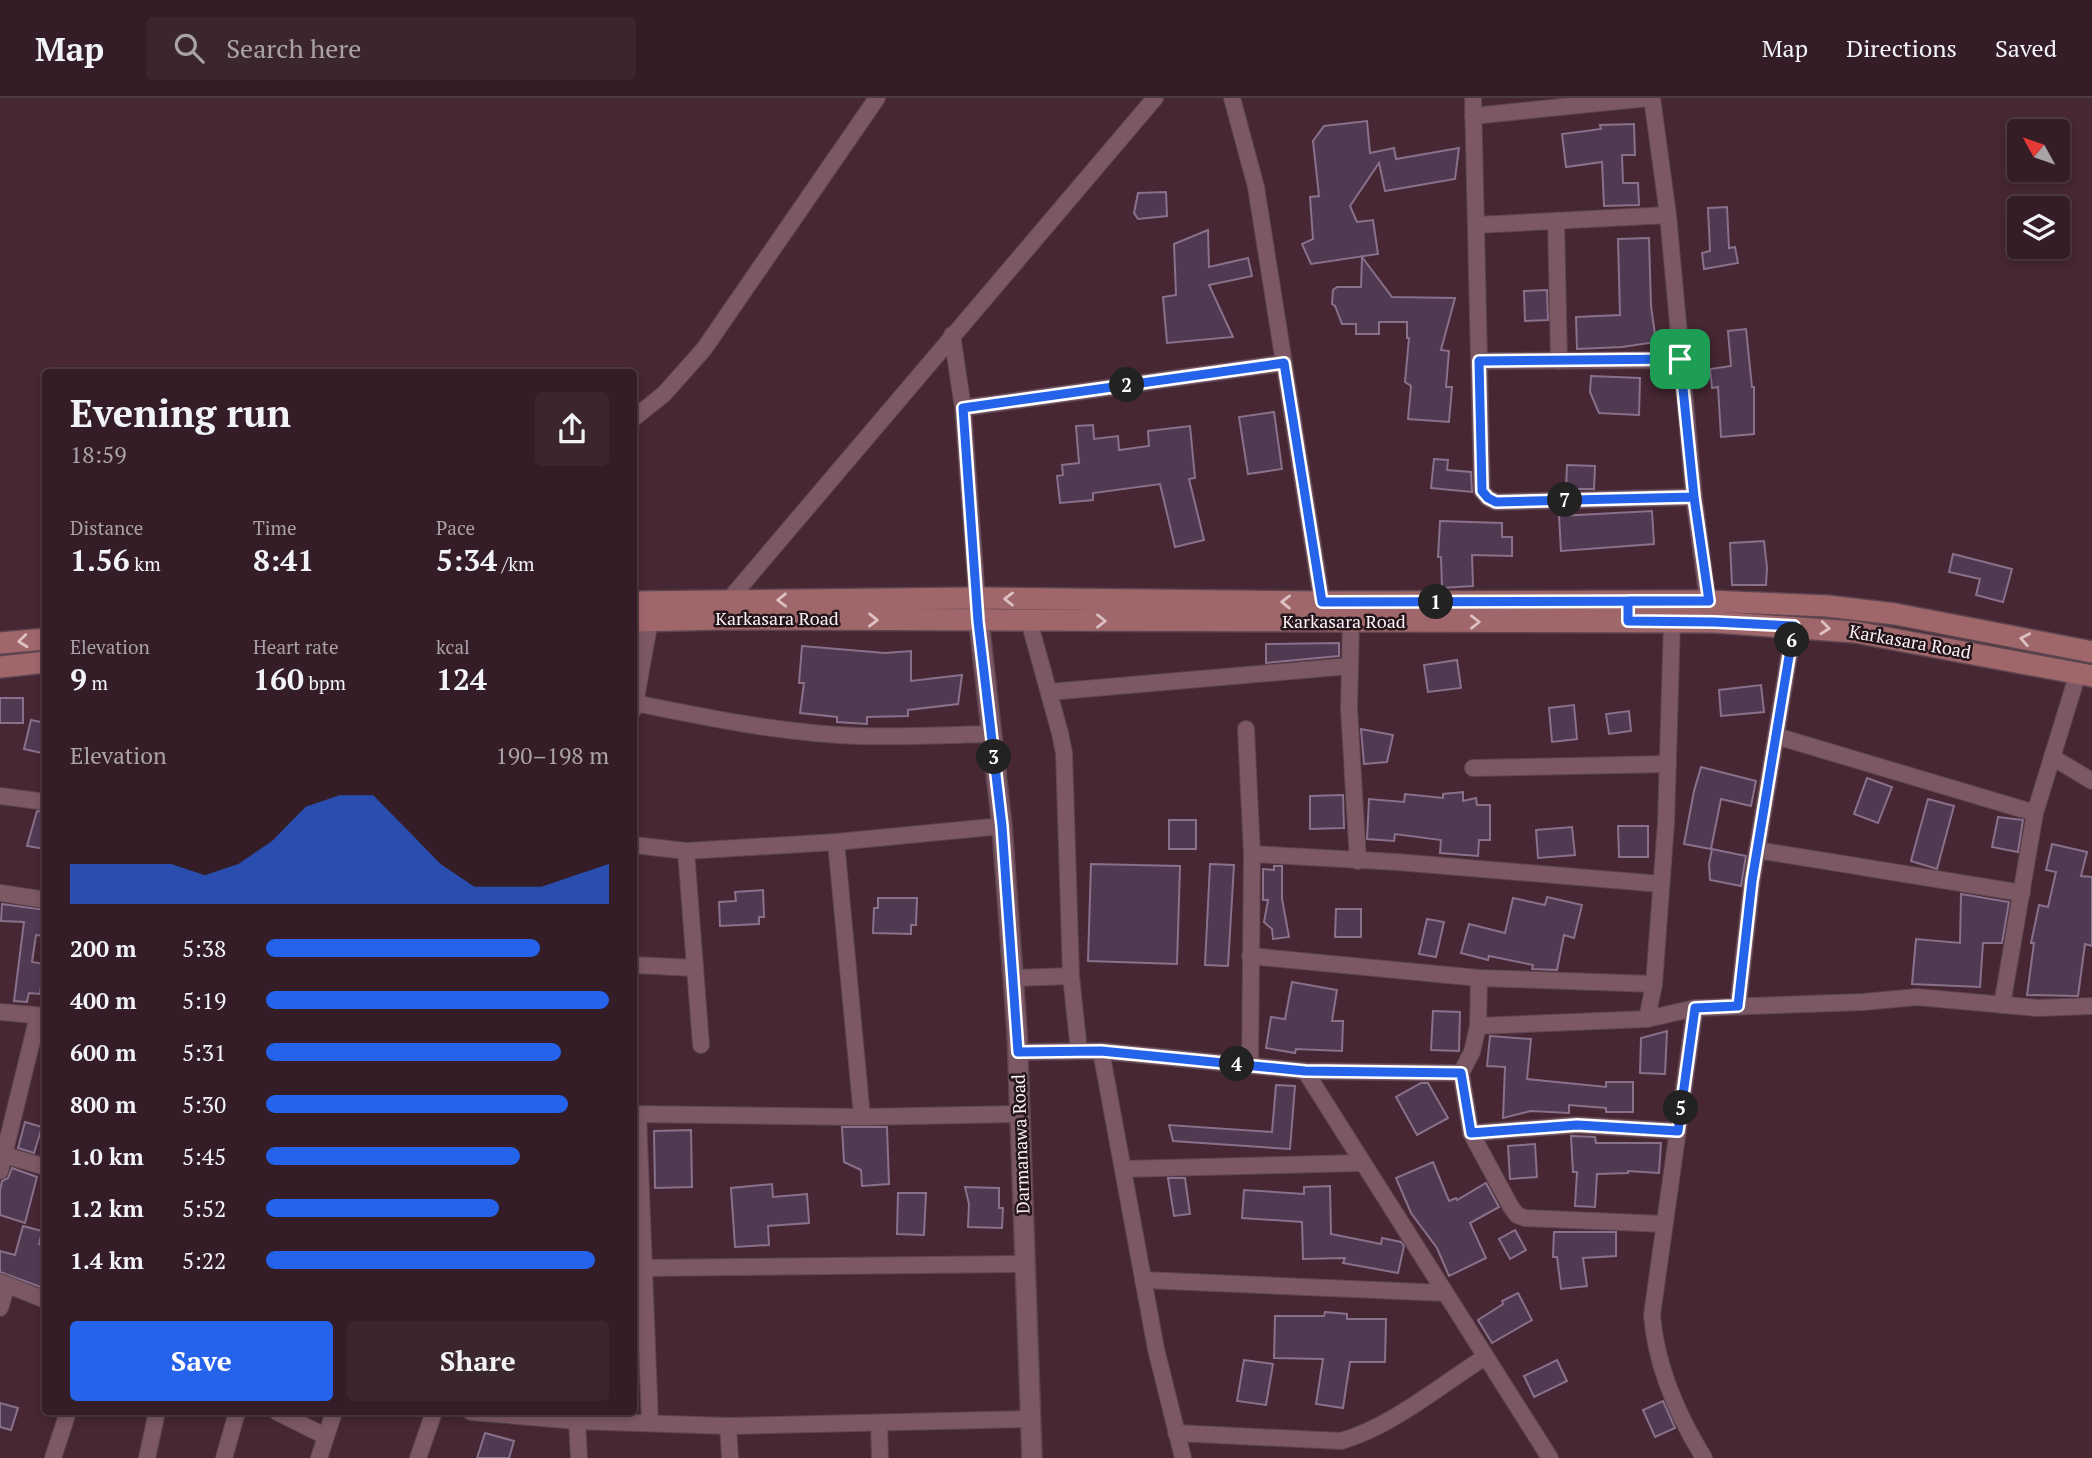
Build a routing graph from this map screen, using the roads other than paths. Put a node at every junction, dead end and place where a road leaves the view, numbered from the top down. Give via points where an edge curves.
1 (877, 98) edge
2 (1155, 98) edge
3 (1232, 98) edge
4 (1473, 98) edge
5 (1651, 98) edge
6 (1473, 116) junction
7 (1668, 215) junction
8 (1556, 221) junction
9 (1476, 225) junction
10 (952, 335) junction
11 (1680, 359) junction
12 (1559, 360) junction
13 (1479, 361) junction
14 (1284, 363) junction
15 (963, 408) junction
16 (637, 416) edge
17 (1694, 497) junction
18 (976, 598) junction
19 (728, 601) junction
20 (1709, 601) junction
21 (637, 602) edge
22 (1322, 602) junction
23 (1628, 611) junction
24 (642, 620) edge
25 (978, 621) junction
26 (1029, 621) junction
27 (1351, 622) junction
28 (1672, 622) junction
29 (1794, 626) junction
30 (42, 639) edge
31 (0, 643) edge
32 (2092, 652) edge
33 (42, 662) edge
34 (1350, 666) junction
35 (0, 667) edge
36 (637, 674) edge
37 (2085, 674) edge
38 (1049, 692) junction
39 (637, 707) edge
40 (1246, 729) dead end
41 (991, 734) junction
42 (1776, 736) junction
43 (2052, 757) junction
44 (1668, 764) junction
45 (1474, 768) dead end
46 (2092, 781) edge
47 (0, 796) edge
48 (42, 801) edge
49 (2035, 813) junction
50 (1002, 826) junction
51 (836, 842) junction
52 (637, 845) edge
53 (1757, 850) junction
54 (686, 851) junction
55 (1252, 853) junction
56 (1358, 861) junction
57 (1661, 884) junction
58 (0, 893) edge
59 (2022, 893) junction
60 (42, 899) edge
61 (1251, 956) junction
62 (637, 965) edge
63 (695, 968) junction
64 (1071, 976) junction
65 (1013, 978) junction
66 (1479, 978) junction
67 (1654, 984) junction
68 (2002, 1005) junction
69 (1738, 1006) junction
70 (2092, 1006) edge
71 (1695, 1008) junction
72 (0, 1012) edge
73 (42, 1016) edge
74 (1647, 1019) junction
75 (1478, 1026) junction
76 (701, 1045) dead end
77 (1079, 1051) junction
78 (1101, 1051) junction
79 (1018, 1052) junction
80 (1250, 1066) junction
81 (1305, 1071) junction
82 (1461, 1073) junction
83 (1021, 1114) junction
84 (637, 1115) edge
85 (862, 1117) junction
86 (1678, 1131) junction
87 (1471, 1133) junction
88 (637, 1134) edge
89 (2, 1154) edge
90 (1362, 1163) junction
91 (42, 1166) edge
92 (1123, 1169) junction
93 (0, 1171) edge
94 (1664, 1224) junction
95 (1026, 1264) junction
96 (644, 1268) junction
97 (1143, 1280) junction
98 (4, 1284) edge
99 (1445, 1293) junction
100 (42, 1298) edge
101 (0, 1308) edge
102 (1485, 1357) junction
103 (67, 1415) edge
104 (156, 1415) edge
105 (236, 1415) edge
106 (283, 1415) edge
107 (333, 1415) edge
108 (433, 1415) edge
109 (506, 1415) edge
110 (1032, 1419) junction
111 (577, 1421) junction
112 (650, 1423) junction
113 (879, 1423) junction
114 (728, 1426) junction
115 (1176, 1433) junction
116 (326, 1436) junction
117 (53, 1458) edge
118 (147, 1458) edge
119 (224, 1458) edge
120 (318, 1458) edge
121 (418, 1458) edge
122 (579, 1458) edge
123 (730, 1458) edge
124 (880, 1458) edge
125 (1032, 1458) edge
126 (1183, 1458) edge
127 (1550, 1458) edge
128 (1704, 1458) edge

1 - 16 street via 704,349 664,394
2 - 10 street
3 - 14 street via 1256,187
4 - 6 street
5 - 6 street
5 - 7 street
6 - 9 street
7 - 8 street
7 - 11 street
8 - 9 street
8 - 12 street
9 - 13 street
10 - 15 street
10 - 19 street
11 - 12 street
11 - 17 street
12 - 13 street
13 - 17 street via 1482,491 1488,498 1496,502
14 - 15 street
14 - 22 street
15 - 18 street
17 - 20 street
18 -> 19 main road, Karkasara Road
22 -> 18 main road, Karkasara Road
18 - 25 street, Darmanawa Road
19 - 21 main road, Karkasara Road
20 - 23 main road, Karkasara Road
32 -> 20 main road, Karkasara Road via 1895,614
22 - 23 main road, Karkasara Road
27 -> 23 main road, Karkasara Road
23 - 28 main road, Karkasara Road
24 -> 25 main road, Karkasara Road
24 - 36 street
25 - 26 main road, Karkasara Road
25 - 41 street, Darmanawa Road
26 -> 27 main road, Karkasara Road
26 - 38 street
27 - 34 street
28 - 29 main road, Karkasara Road
28 - 44 street
29 -> 37 main road, Karkasara Road via 1856,632
29 - 42 street
30 -> 31 main road
33 - 35 main road
34 - 38 street
34 - 56 street
37 - 43 street
38 - 64 street via 1064,753
39 - 41 street via 821,734
40 - 55 street
41 - 50 street, Darmanawa Road
42 - 49 street
42 - 53 street
43 - 46 street
43 - 49 street
44 - 45 street
44 - 57 street
47 - 48 street
49 - 59 street
50 - 51 street
50 - 65 street, Darmanawa Road
51 - 54 street
51 - 85 street
52 - 54 street
53 - 59 street
53 - 69 street
54 - 63 street
55 - 56 street
55 - 61 street
56 - 57 street
57 - 67 street
58 - 60 street
59 - 68 street
61 - 66 street
61 - 80 street
62 - 63 street
63 - 76 street
64 - 65 street
64 - 77 street
65 - 79 street, Darmanawa Road
66 - 67 street
66 - 75 street
67 - 74 street
68 - 69 street via 1917,997
68 - 70 street
69 - 71 street
71 - 74 street
71 - 86 street
72 - 73 street
73 - 89 street
74 - 75 street
75 - 82 street
77 - 78 street
77 - 79 street
78 - 80 street
78 - 92 street
79 - 83 street, Darmanawa Road
80 - 81 street
81 - 82 street
81 - 90 street
82 - 87 street
83 - 85 street
83 - 95 street, Darmanawa Road
84 - 85 street
86 - 87 street via 1577,1125
86 - 94 street
87 - 94 street via 1517,1215
88 - 96 street
89 - 91 street
89 - 93 street
90 - 92 street
90 - 99 street
92 - 97 street
94 - 128 street via 1652,1315 1655,1341 1672,1393
95 - 96 street
95 - 110 street, Darmanawa Road
96 - 112 street
97 - 99 street
97 - 115 street
98 - 100 street
98 - 101 street
99 - 102 street
102 - 115 street via 1386,1421 1341,1441
102 - 127 street
103 - 117 street
104 - 118 street
105 - 119 street
106 - 116 street
107 - 116 street
108 - 121 street
109 - 111 street
110 - 113 street
110 - 125 street, Darmanawa Road
111 - 112 street
111 - 122 street
112 - 114 street
113 - 114 street
113 - 124 street
114 - 123 street
115 - 126 street
116 - 120 street

